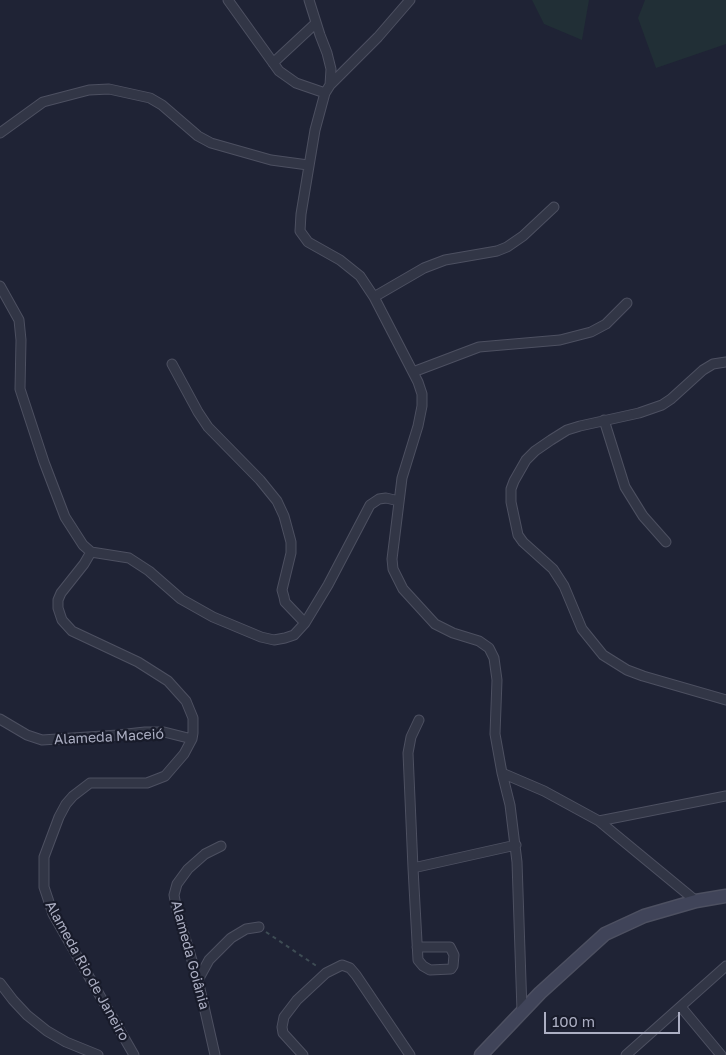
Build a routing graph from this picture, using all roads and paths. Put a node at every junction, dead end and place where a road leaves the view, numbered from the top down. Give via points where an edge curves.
1 (228, 0) edge
2 (310, 0) edge
3 (410, 0) edge
4 (316, 23) junction
5 (273, 63) junction
6 (327, 89) junction
7 (0, 133) edge
8 (308, 165) junction
9 (554, 207) dead end
10 (0, 286) edge
11 (374, 297) junction
12 (627, 303) dead end
13 (726, 362) edge
14 (172, 364) dead end
15 (413, 372) junction
16 (604, 420) junction
17 (399, 501) junction
18 (666, 542) dead end
19 (91, 552) junction
20 (305, 623) junction
21 (724, 697) edge
22 (0, 719) edge
23 (419, 720) dead end
24 (192, 739) junction
25 (502, 774) junction
26 (726, 796) edge
27 (599, 821) junction
28 (516, 845) junction
29 (221, 846) dead end
30 (413, 868) junction
31 (726, 896) edge
32 (696, 901) junction
33 (259, 927) joint
34 (417, 947) dead end
35 (726, 966) edge
36 (326, 973) junction
37 (198, 980) junction
38 (0, 983) edge
39 (681, 1007) junction
40 (522, 1011) junction
41 (98, 1055) edge
42 (134, 1055) edge
43 (215, 1055) edge
44 (303, 1055) edge
45 (410, 1055) edge
46 (481, 1055) edge
47 (626, 1055) edge
48 (721, 1055) edge

1 - 5 street
2 - 4 street
3 - 6 street
4 - 5 street
4 - 6 street via 331,69
5 - 6 street via 296,83
6 - 8 street
7 - 8 street via 43,102 89,90 109,89 150,98 211,143 271,160
8 - 11 street via 300,231 305,238 352,268
9 - 11 street via 507,247 445,260 424,268
10 - 19 street via 19,320 20,389 44,462 65,517
11 - 15 street
12 - 15 street via 606,324 591,332 560,340 479,347
13 - 16 street via 703,370 662,405
14 - 20 street via 208,427 277,501 287,522 291,542 282,590 285,602
15 - 17 street via 422,394 422,406
16 - 18 street via 625,487 643,516
16 - 21 street via 567,430 526,460 511,489 518,535 553,569 564,586 582,629 603,655 643,676
17 - 20 street via 386,498 370,505
17 - 25 street via 392,559 402,589 435,624 479,640 489,648 494,658 497,680 495,734
19 - 20 street via 129,558 180,599 261,637 285,638 294,635
19 - 24 street via 58,600 62,620 72,631 138,662 168,682 191,711
22 - 24 street, Alameda Maceió via 42,740 145,732 164,732
23 - 30 street via 408,753
24 - 42 street, Alameda Rio de Janeiro via 172,769 155,781 90,783 81,788 66,804 44,857 47,901
25 - 27 street via 544,791
25 - 28 street
26 - 27 street
27 - 32 street
28 - 30 street
28 - 40 street
29 - 37 street, Alameda Goiânia via 196,861 174,890 176,911
30 - 34 street
31 - 32 street
32 - 40 street via 644,916 605,934
33 - 36 path
33 - 37 street via 246,929 231,938 209,960
35 - 39 street
36 - 44 street via 297,1000 283,1022 284,1033
36 - 45 street via 338,966 346,966 356,974
37 - 43 street, Alameda Goiânia
38 - 41 street via 17,1005 47,1031
39 - 47 street
39 - 48 street
40 - 46 street

